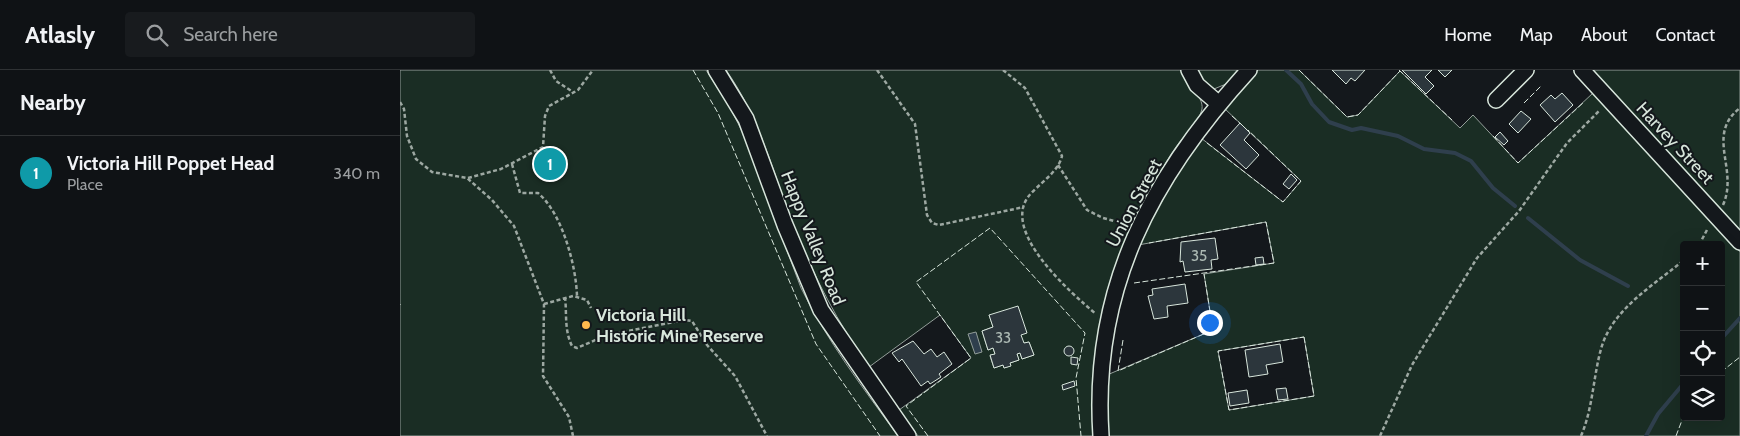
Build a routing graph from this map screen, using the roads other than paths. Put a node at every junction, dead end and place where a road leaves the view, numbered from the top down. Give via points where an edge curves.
1 (716, 70) edge
2 (1189, 70) edge
3 (1249, 70) edge
4 (1526, 70) edge
5 (1582, 70) edge
6 (1496, 100) dead end
7 (1219, 104) junction
8 (1740, 242) edge
9 (908, 436) edge
10 (1101, 436) edge

1 - 9 street, Happy Valley Road via 746,120 821,310
2 - 7 street via 1197,85
3 - 7 street, Union Street
4 - 6 street
5 - 8 street, Harvey Street
7 - 10 street, Union Street via 1179,158 1139,228 1123,266 1106,324 1100,372

